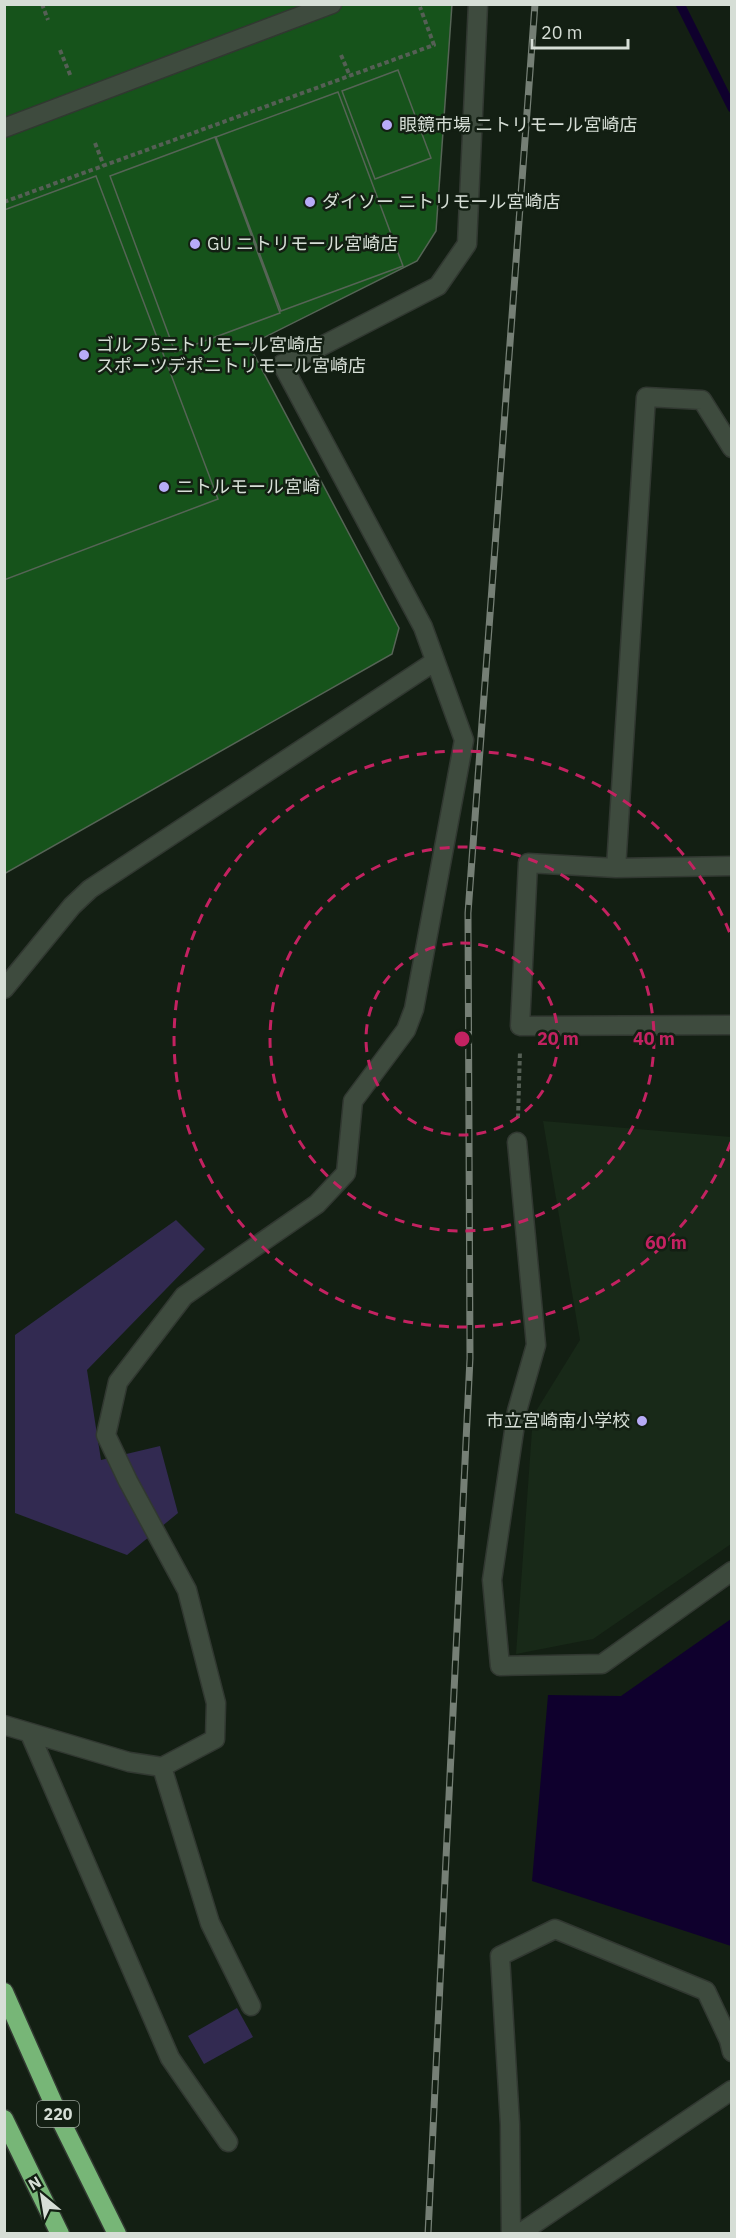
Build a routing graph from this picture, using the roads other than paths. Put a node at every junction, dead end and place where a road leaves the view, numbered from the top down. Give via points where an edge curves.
1 (332, 4) edge
2 (478, 4) edge
3 (4, 128) edge
4 (732, 448) edge
5 (434, 662) junction
6 (732, 867) edge
7 (616, 868) junction
8 (4, 988) edge
9 (732, 1025) edge
10 (517, 1142) road end
11 (732, 1571) edge
12 (4, 1725) edge
13 (30, 1734) junction
14 (162, 1767) junction
15 (4, 1992) edge
16 (251, 2006) dead end
17 (732, 2052) edge
18 (732, 2090) edge
19 (4, 2119) edge
20 (228, 2142) dead end
21 (60, 2234) edge
22 (117, 2234) edge
23 (511, 2234) edge
24 (519, 2234) edge

1 - 3 street
2 - 5 street via 467,244 438,286 282,364 423,627
4 - 7 street via 702,400 646,397
5 - 8 street via 90,889
5 - 14 street via 464,740 414,1010 406,1030 353,1101 346,1173 317,1204 184,1296 118,1382 106,1435 187,1590 216,1703 214,1739
6 - 7 street
7 - 9 street via 528,863 520,1026
10 - 11 street via 536,1345 517,1411 492,1580 500,1665 602,1664
12 - 13 street
13 - 14 street via 129,1762
13 - 20 street via 170,2058
14 - 16 street via 210,1923
15 - 22 highway, 220
17 - 23 street via 706,1991 576,1937 555,1929 500,1956 510,2124
18 - 24 street
19 - 21 highway, 220

